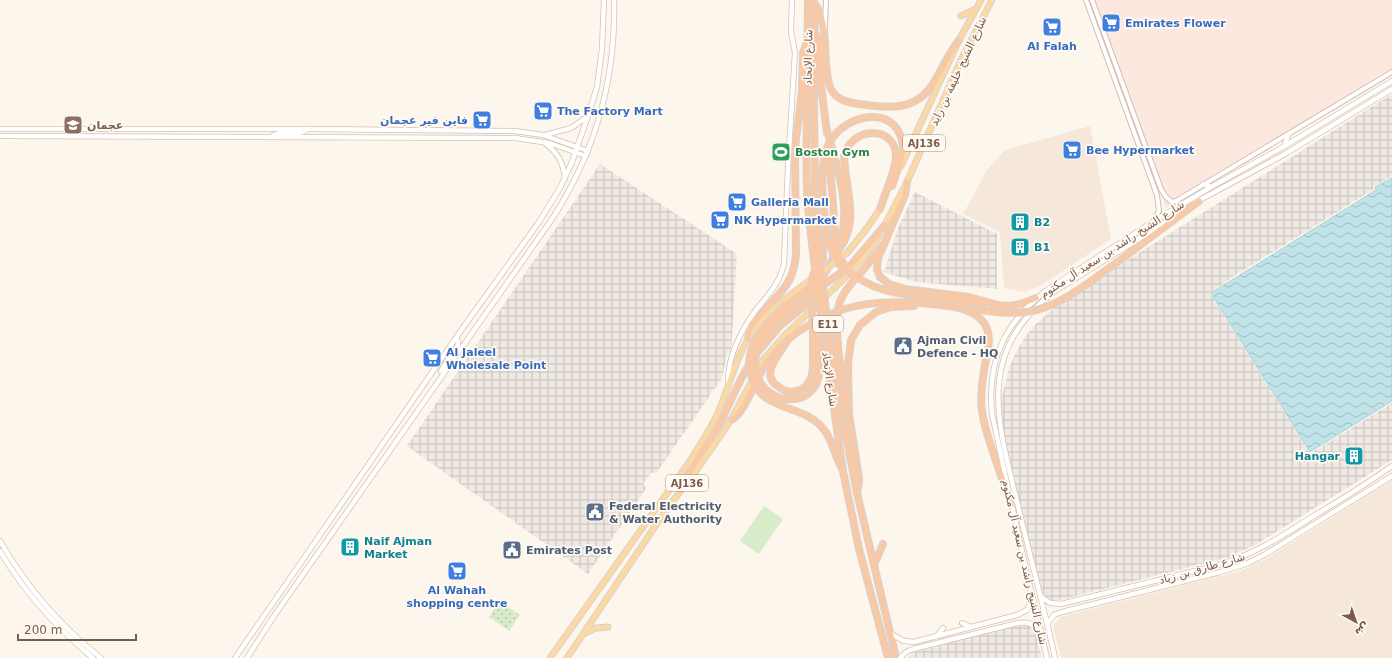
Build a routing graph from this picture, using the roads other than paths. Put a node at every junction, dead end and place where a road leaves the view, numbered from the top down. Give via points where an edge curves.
1 (604, 0) edge
2 (614, 0) edge
3 (792, 0) edge
4 (808, 0) edge
5 (826, 0) edge
6 (981, 0) edge
7 (992, 0) edge
8 (1086, 0) edge
9 (1093, 0) edge
10 (816, 2) edge
11 (977, 8) junction
12 (961, 16) dead end
13 (814, 31) junction
14 (823, 31) junction
15 (808, 39) junction
16 (959, 40) junction
17 (1392, 72) edge
18 (1392, 81) edge
19 (1392, 89) edge
20 (588, 116) junction
21 (0, 129) edge
22 (308, 129) junction
23 (167, 130) junction
24 (827, 130) junction
25 (1289, 133) junction
26 (543, 135) junction
27 (0, 136) edge
28 (136, 137) junction
29 (271, 137) junction
30 (543, 142) junction
31 (578, 147) junction
32 (1284, 147) junction
33 (576, 152) junction
34 (587, 154) junction
35 (565, 179) junction
36 (907, 182) junction
37 (1203, 184) junction
38 (892, 186) junction
39 (1211, 187) junction
40 (1166, 197) junction
41 (1158, 199) junction
42 (1198, 201) junction
43 (824, 203) junction
44 (880, 210) junction
45 (1154, 221) junction
46 (885, 225) junction
47 (885, 242) junction
48 (836, 253) junction
49 (820, 269) junction
50 (852, 274) junction
51 (1036, 298) junction
52 (935, 305) junction
53 (998, 305) junction
54 (955, 307) junction
55 (823, 332) junction
56 (456, 338) junction
57 (789, 338) junction
58 (748, 339) junction
59 (438, 380) junction
60 (728, 387) junction
61 (849, 414) junction
62 (732, 420) junction
63 (1392, 466) edge
64 (843, 471) junction
65 (1392, 476) edge
66 (680, 491) junction
67 (857, 493) junction
68 (1343, 498) junction
69 (1012, 504) junction
70 (1347, 504) junction
71 (0, 541) edge
72 (883, 544) dead end
73 (0, 550) edge
74 (874, 565) junction
75 (1188, 573) junction
76 (1190, 580) junction
77 (1040, 596) junction
78 (1033, 597) junction
79 (1080, 600) junction
80 (1081, 607) junction
81 (1013, 616) junction
82 (962, 624) dead end
83 (1013, 624) junction
84 (1047, 624) junction
85 (608, 627) dead end
86 (971, 627) junction
87 (943, 628) dead end
88 (1041, 630) junction
89 (584, 633) junction
90 (891, 634) junction
91 (937, 636) junction
92 (921, 640) junction
93 (923, 646) junction
94 (93, 658) edge
95 (101, 658) edge
96 (236, 658) edge
97 (247, 658) edge
98 (550, 658) edge
99 (567, 658) edge
100 (888, 658) edge
101 (896, 658) edge
102 (900, 658) edge
103 (1047, 658) edge
104 (1055, 658) edge

1 - 20 main road via 601,61 597,87
2 - 34 main road via 608,80 599,120
3 - 60 main road via 791,31 795,50 784,263 777,284 752,317 736,344 728,374
4 - 15 highway, شارع الإتحاد / E11
5 - 14 street via 826,22
6 - 11 main road, شارع الشيخ خليفة بن زايد / AJ136
7 - 36 main road, شارع الشيخ خليفة بن زايد / AJ136 via 961,60
8 - 41 street
9 - 40 street
10 - 13 highway, شارع الإتحاد / E11
10 - 14 highway via 822,16
11 - 12 main road
11 - 16 main road, شارع الشيخ خليفة بن زايد / AJ136
13 - 24 highway via 819,41
13 - 49 highway, شارع الإتحاد / E11, bridge via 815,200
14 - 16 highway via 828,81 835,95 847,102 887,108 908,104 926,92
15 - 49 highway, شارع الإتحاد / E11, bridge via 808,206
15 - 58 highway via 803,53 796,143 794,268 787,284 752,324
16 - 38 main road, شارع الشيخ خليفة بن زايد / AJ136
17 - 25 street
18 - 32 main road, شارع الشيخ راشد بن سعيد آل مكتوم
19 - 42 main road, شارع الشيخ راشد بن سعيد آل مكتوم via 1285,154
20 - 26 main road via 571,128
20 - 31 main road
21 - 23 main road
22 - 23 main road
22 - 26 main road via 515,131
22 - 29 main road via 302,133 277,133
23 - 28 main road via 161,136
24 - 48 highway via 844,210 842,233
24 - 50 highway, bridge via 836,247 841,260
25 - 32 main road
25 - 37 street
26 - 31 main road
27 - 28 main road
28 - 29 main road
29 - 30 main road via 507,138
30 - 33 main road
30 - 35 main road via 559,156
31 - 33 main road
31 - 34 main road
32 - 39 main road, شارع الشيخ راشد بن سعيد آل مكتوم
33 - 34 main road
33 - 35 main road
34 - 59 main road via 552,218
35 - 56 main road via 539,222
36 - 46 main road, شارع الشيخ خليفة بن زايد / AJ136
36 - 47 highway via 905,195
37 - 39 main road
37 - 40 street via 1176,201 1170,201
38 - 43 highway, bridge via 901,160 902,139 893,124 886,120 865,117 845,126 833,138 827,149 822,172
38 - 44 main road, شارع الشيخ خليفة بن زايد / AJ136
39 - 45 main road, شارع الشيخ راشد بن سعيد آل مكتوم
40 - 41 street via 1164,203
41 - 45 street via 1159,211
42 - 54 highway, bridge via 1123,258 1055,304 1027,312 1012,313
42 - 77 main road, شارع الشيخ راشد بن سعيد آل مكتوم via 1055,291 1022,323 1008,347 999,385 999,422
43 - 49 highway, bridge via 823,260
43 - 50 highway, bridge via 830,246 839,265
44 - 48 highway via 894,169 895,150 884,136 865,133 852,141 846,151 850,223 847,236
44 - 49 main road, شارع الشيخ خليفة بن زايد / AJ136, bridge via 848,252
45 - 51 main road, شارع الشيخ راشد بن سعيد آل مكتوم
46 - 55 highway, bridge via 850,266 786,313 764,337 756,352 754,368 765,390 776,397 790,400 804,397 812,391 818,379 820,339
46 - 62 main road, شارع الشيخ خليفة بن زايد / AJ136 via 863,258 846,277 785,335 763,360
47 - 53 highway via 877,268 880,277 889,284 905,290 969,297
47 - 61 highway, bridge via 848,287 837,311
48 - 66 highway via 813,297 768,338 748,365 720,424 687,475
49 - 55 highway, شارع الإتحاد / E11, bridge
49 - 57 highway, bridge via 812,277 811,289 812,372 806,385 795,392 777,387 770,376 772,364
49 - 58 main road, AJ136 via 775,307
49 - 64 highway, bridge via 812,286 767,323 756,340 749,359 749,368 758,391 768,400 802,413 820,426 832,442
49 - 67 highway, شارع الإتحاد / E11, bridge
50 - 53 highway, bridge via 864,282 897,293
51 - 53 highway via 1016,305
51 - 69 main road, شارع الشيخ راشد بن سعيد آل مكتوم via 1018,316 1006,334 996,356 992,377 994,427
52 - 54 highway
52 - 57 highway via 889,302 847,308 819,319
52 - 61 highway, bridge via 891,307 876,312 860,325 851,340 848,364
54 - 69 highway, bridge via 980,318 989,333 982,391 983,415 987,434
55 - 64 highway, شارع الإتحاد / E11, bridge
56 - 59 main road via 458,345
56 - 96 main road
57 - 62 highway via 766,363 740,414
58 - 60 main road, AJ136
59 - 97 main road
60 - 98 main road, AJ136 via 710,429 692,458
61 - 67 highway via 859,478
62 - 66 main road, AJ136
63 - 68 main road, شارع طارق بن زياد
64 - 100 highway, شارع الإتحاد / E11 via 859,549
65 - 70 main road, شارع طارق بن زياد
66 - 89 main road, AJ136
67 - 74 highway, شارع الإتحاد / E11, bridge
68 - 70 main road
68 - 75 main road, شارع طارق بن زياد via 1258,550 1226,563
69 - 78 main road, شارع الشيخ راشد بن سعيد آل مكتوم
70 - 76 main road, شارع طارق بن زياد via 1255,560
71 - 95 main road via 19,572 48,607 71,632
72 - 74 highway
73 - 94 main road via 42,608
74 - 90 highway, شارع الإتحاد / E11
75 - 76 main road
75 - 79 main road, شارع طارق بن زياد
76 - 80 main road, شارع طارق بن زياد
77 - 79 main road, شارع طارق بن زياد via 1057,604
77 - 84 main road, شارع الشيخ راشد بن سعيد آل مكتوم
78 - 81 main road via 1026,610
78 - 88 main road, شارع الشيخ راشد بن سعيد آل مكتوم
79 - 80 main road
80 - 84 main road, شارع طارق بن زياد via 1058,613
81 - 83 main road
81 - 86 main road
82 - 86 main road
83 - 88 main road via 1027,622
83 - 93 main road
84 - 104 main road, شارع الشيخ راشد بن سعيد آل مكتوم
85 - 89 main road
86 - 91 main road
87 - 91 main road
88 - 103 main road, شارع الشيخ راشد بن سعيد آل مكتوم
89 - 99 main road, AJ136
90 - 92 main road via 904,642
90 - 101 highway, شارع الإتحاد / E11
91 - 92 main road
92 - 93 main road
93 - 102 main road via 906,652

